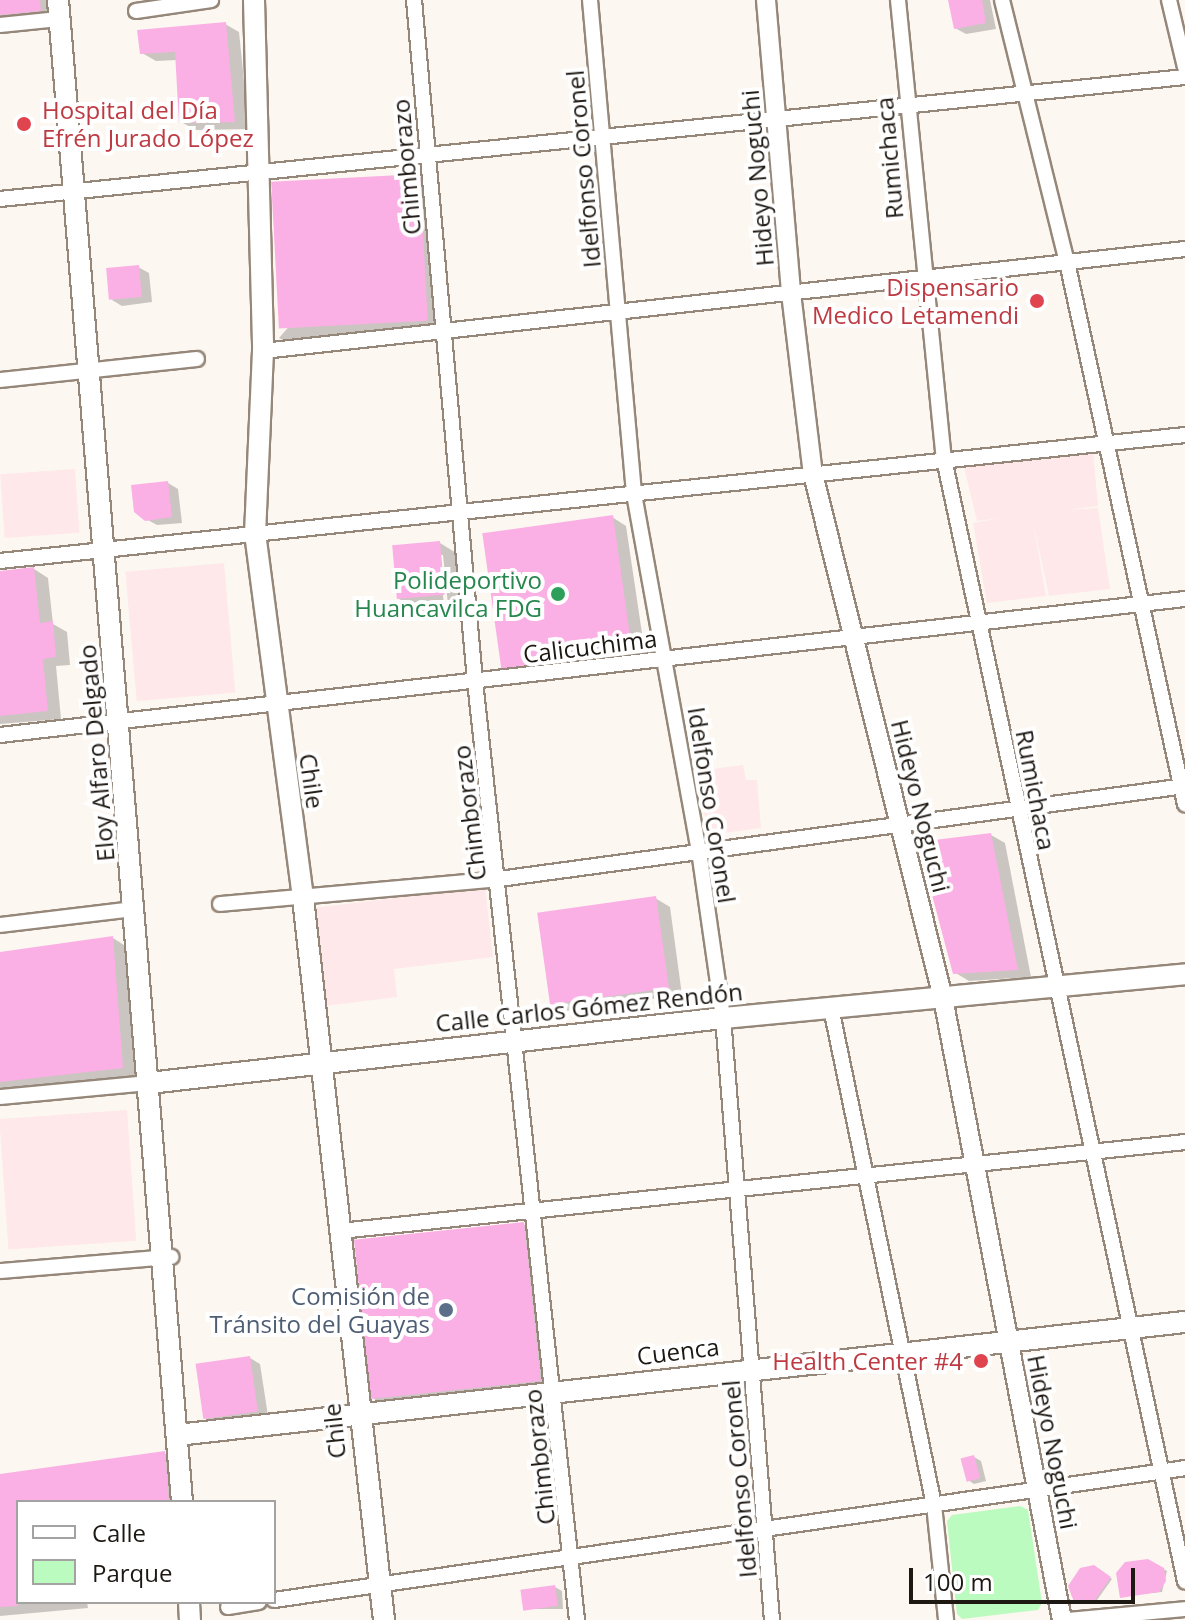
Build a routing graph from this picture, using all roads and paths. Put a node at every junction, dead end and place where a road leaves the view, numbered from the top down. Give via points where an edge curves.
1 (211, 0) edge
2 (254, 0) edge
3 (414, 0) edge
4 (590, 0) edge
5 (766, 0) edge
6 (898, 0) edge
7 (1002, 0) edge
8 (1169, 0) edge
9 (59, 10) edge
10 (136, 11) dead end
11 (0, 25) edge
12 (1185, 67) edge
13 (1185, 77) edge
14 (1021, 92) junction
15 (907, 103) junction
16 (777, 118) junction
17 (601, 137) junction
18 (427, 156) junction
19 (256, 174) junction
20 (71, 192) junction
21 (0, 199) edge
22 (1185, 249) edge
23 (1067, 262) junction
24 (922, 278) junction
25 (791, 293) junction
26 (618, 312) junction
27 (442, 331) junction
28 (263, 351) junction
29 (197, 359) dead end
30 (90, 370) junction
31 (0, 380) edge
32 (1185, 435) edge
33 (1105, 443) junction
34 (944, 459) junction
35 (813, 474) junction
36 (634, 494) junction
37 (459, 512) junction
38 (255, 533) junction
39 (106, 550) junction
40 (0, 561) edge
41 (1185, 599) edge
42 (1143, 604) junction
43 (981, 623) junction
44 (854, 637) junction
45 (665, 659) junction
46 (475, 681) junction
47 (274, 705) junction
48 (119, 723) junction
49 (0, 735) edge
50 (1183, 786) edge
51 (1185, 804) edge
52 (1017, 807) junction
53 (902, 823) junction
54 (699, 851) junction
55 (499, 879) junction
56 (303, 898) junction
57 (220, 904) dead end
58 (135, 909) junction
59 (0, 925) edge
60 (1185, 974) edge
61 (1054, 987) junction
62 (943, 998) junction
63 (831, 1008) junction
64 (723, 1018) junction
65 (518, 1041) junction
66 (320, 1063) junction
67 (149, 1083) junction
68 (0, 1097) edge
69 (1185, 1142) edge
70 (1095, 1151) junction
71 (976, 1164) junction
72 (867, 1175) junction
73 (738, 1189) junction
74 (534, 1210) junction
75 (340, 1231) junction
76 (167, 1257) junction
77 (0, 1271) edge
78 (1185, 1322) edge
79 (1131, 1327) junction
80 (1009, 1340) junction
81 (902, 1352) junction
82 (751, 1369) junction
83 (554, 1392) junction
84 (359, 1415) junction
85 (177, 1435) junction
86 (1185, 1468) edge
87 (1165, 1471) junction
88 (1037, 1489) junction
89 (182, 1500) edge
90 (934, 1505) junction
91 (766, 1528) junction
92 (571, 1556) junction
93 (382, 1577) junction
94 (1185, 1581) edge
95 (276, 1600) edge
96 (247, 1604) edge
97 (228, 1607) dead end
98 (1185, 1609) edge
99 (384, 1620) edge
100 (393, 1620) edge
101 (577, 1620) edge
102 (772, 1620) edge
103 (946, 1620) edge
104 (1064, 1620) edge

1 - 10 street
2 - 19 main road, Chile
3 - 18 street, Chimborazo
4 - 17 street, Idelfonso Coronel
5 - 16 street, Hideyo Noguchi
6 - 15 street, Rumichaca
7 - 14 street
8 - 12 street
9 - 11 street
9 - 20 main road, Eloy Alfaro Delgado
13 - 14 street
14 - 15 street
14 - 23 street
15 - 16 street
15 - 24 street, Rumichaca
16 - 17 street
16 - 25 street, Hideyo Noguchi
17 - 18 street
17 - 26 street, Idelfonso Coronel
18 - 19 street
18 - 27 street, Chimborazo
19 - 20 street
19 - 28 main road, Chile
20 - 21 street
20 - 30 main road, Eloy Alfaro Delgado
22 - 23 street
23 - 24 street
23 - 33 street
24 - 25 street
24 - 34 street, Rumichaca
25 - 26 street
25 - 35 street, Hideyo Noguchi
26 - 27 street
26 - 36 street, Idelfonso Coronel
27 - 28 street
27 - 37 street, Chimborazo
28 - 38 main road, Chile
29 - 30 street
30 - 31 street
30 - 39 main road, Eloy Alfaro Delgado
32 - 33 street
33 - 34 street
33 - 42 street
34 - 35 street
34 - 43 street, Rumichaca
35 - 36 street
35 - 44 street, Hideyo Noguchi
36 - 37 street
36 - 45 street, Idelfonso Coronel
37 - 38 street
37 - 46 street, Chimborazo
38 - 39 street
38 - 47 main road, Chile
39 - 40 street
39 - 48 main road, Eloy Alfaro Delgado
41 - 42 street, Calicuchima
42 - 43 street, Calicuchima
42 - 50 street
43 - 44 street, Calicuchima
43 - 52 street, Rumichaca
44 - 45 street, Calicuchima
44 - 53 street, Hideyo Noguchi
45 - 46 street, Calicuchima
45 - 54 street, Idelfonso Coronel
46 - 47 street, Calicuchima
46 - 55 street, Chimborazo
47 - 48 street, Calicuchima
47 - 56 main road, Chile
48 - 49 street, Calicuchima
48 - 58 main road, Eloy Alfaro Delgado
50 - 51 street
50 - 52 street
52 - 53 street
52 - 61 street, Rumichaca
53 - 54 street
53 - 62 street, Hideyo Noguchi
54 - 55 street
54 - 64 street, Idelfonso Coronel
55 - 56 street
55 - 65 street, Chimborazo
56 - 57 street
56 - 66 main road, Chile
58 - 59 street
58 - 67 main road, Eloy Alfaro Delgado
60 - 61 main road, Calle Carlos Gómez Rendón
61 - 62 main road, Calle Carlos Gómez Rendón
61 - 70 street, Rumichaca
62 - 63 main road, Calle Carlos Gómez Rendón
62 - 71 street, Hideyo Noguchi
63 - 64 main road, Calle Carlos Gómez Rendón
63 - 72 street
64 - 65 main road, Calle Carlos Gómez Rendón
64 - 73 street, Idelfonso Coronel
65 - 66 main road, Calle Carlos Gómez Rendón
65 - 74 street, Chimborazo
66 - 67 main road, Calle Carlos Gómez Rendón
66 - 75 main road, Chile
67 - 68 street, Calle Carlos Gómez Rendón
67 - 76 main road, Eloy Alfaro Delgado
69 - 70 street
70 - 71 street
70 - 79 street, Rumichaca
71 - 72 street
71 - 80 street, Hideyo Noguchi
72 - 73 street
72 - 81 street
73 - 74 street
73 - 82 street, Idelfonso Coronel
74 - 75 street
74 - 83 street, Chimborazo
75 - 84 main road, Chile
76 - 77 street
76 - 85 main road, Eloy Alfaro Delgado
78 - 79 main road, Cuenca
79 - 80 main road, Cuenca
79 - 87 street, Rumichaca
80 - 81 main road, Cuenca
80 - 88 street, Hideyo Noguchi
81 - 82 main road, Cuenca
81 - 90 street
82 - 83 main road, Cuenca
82 - 91 street, Idelfonso Coronel
83 - 84 main road, Cuenca
83 - 92 street, Chimborazo
84 - 85 main road, Cuenca
84 - 93 main road, Chile
85 - 89 main road, Eloy Alfaro Delgado
86 - 87 street
87 - 88 street
87 - 94 street, Rumichaca
88 - 90 street
88 - 104 street, Hideyo Noguchi
90 - 91 street
90 - 103 street
91 - 92 street
91 - 102 street, Idelfonso Coronel
92 - 93 street
92 - 101 street, Chimborazo
93 - 95 street
93 - 99 main road, Chile
93 - 100 main road, Chile
96 - 97 street
98 - 104 street

